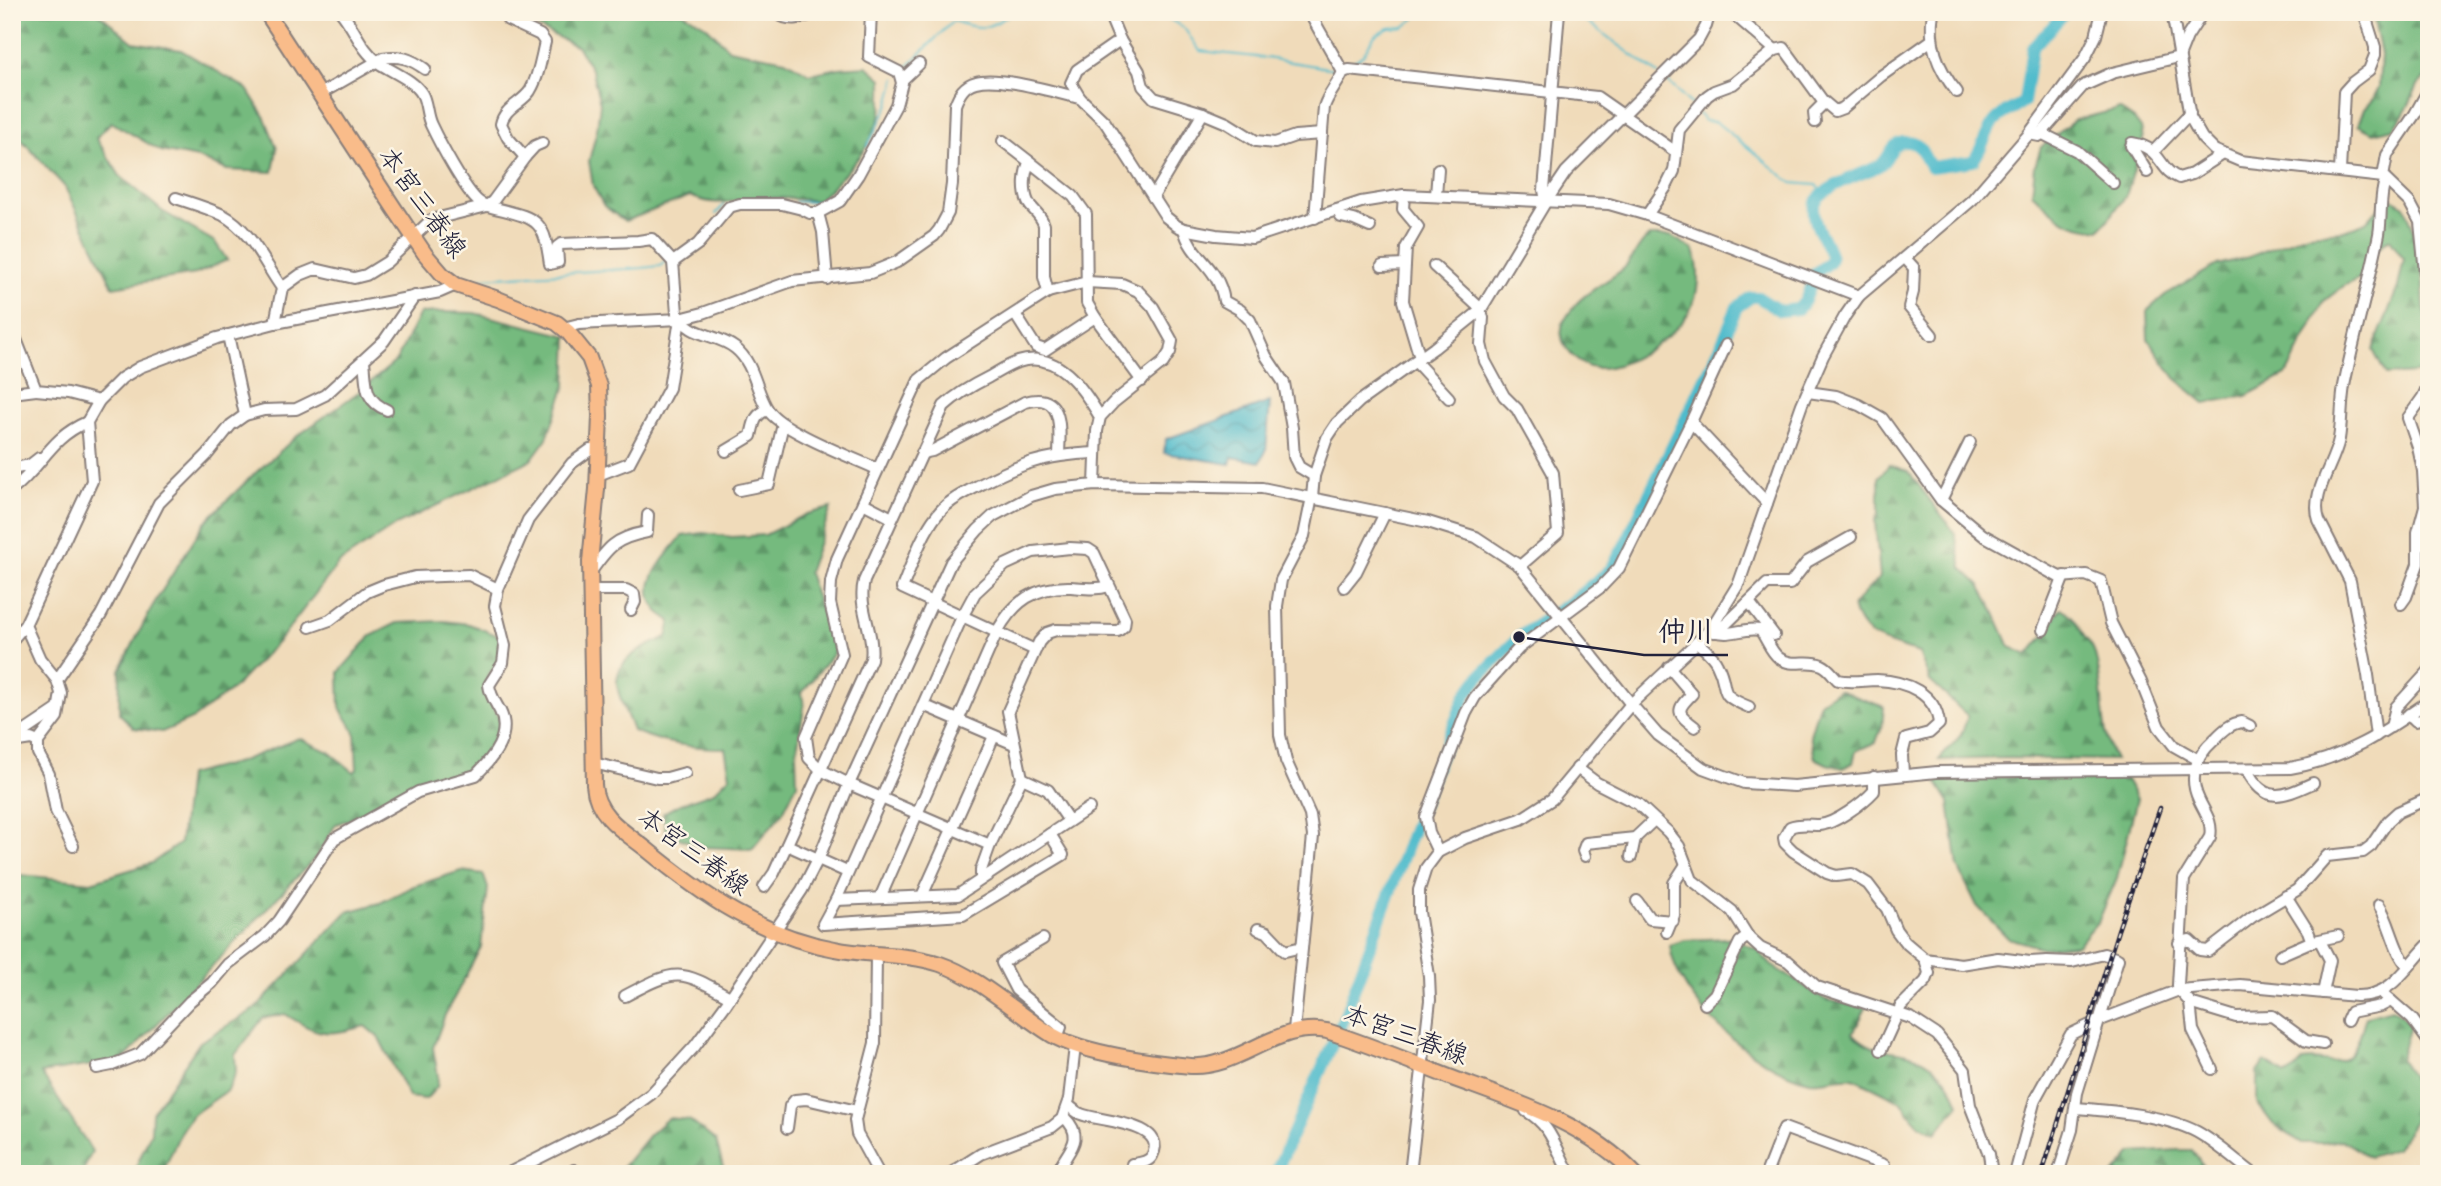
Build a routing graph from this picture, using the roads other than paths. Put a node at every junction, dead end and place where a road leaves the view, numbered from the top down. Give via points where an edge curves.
1 (266, 12) edge
2 (341, 12) edge
3 (774, 12) edge
4 (818, 12) edge
5 (871, 12) edge
6 (1106, 12) edge
7 (1309, 12) edge
8 (1559, 12) edge
9 (1710, 12) edge
10 (1731, 12) edge
11 (2102, 12) edge
12 (2172, 12) edge
13 (2203, 12) edge
14 (2364, 12) edge
15 (1937, 14) edge
16 (508, 20) dead end
17 (1120, 40) junction
18 (1932, 40) junction
19 (1775, 50) junction
20 (2179, 57) junction
21 (377, 62) junction
22 (919, 64) dead end
23 (425, 69) dead end
24 (1343, 72) junction
25 (902, 80) junction
26 (2429, 89) edge
27 (1552, 92) junction
28 (1957, 92) dead end
29 (320, 94) junction
30 (1080, 98) junction
31 (1824, 103) junction
32 (1203, 113) junction
33 (2190, 113) junction
34 (1623, 115) junction
35 (1815, 122) dead end
36 (2041, 133) junction
37 (1322, 134) junction
38 (2029, 134) junction
39 (1003, 141) dead end
40 (542, 143) dead end
41 (1676, 152) junction
42 (2154, 152) junction
43 (2223, 154) junction
44 (525, 157) junction
45 (1030, 162) junction
46 (1438, 169) dead end
47 (2340, 171) junction
48 (2147, 172) dead end
49 (2384, 179) junction
50 (2113, 183) dead end
51 (1404, 195) junction
52 (1436, 195) junction
53 (1153, 197) junction
54 (176, 198) dead end
55 (1545, 202) junction
56 (487, 206) junction
57 (1337, 210) junction
58 (818, 213) junction
59 (1647, 215) junction
60 (1315, 218) junction
61 (1370, 227) dead end
62 (1184, 229) junction
63 (413, 236) junction
64 (1905, 258) junction
65 (673, 262) junction
66 (1405, 265) junction
67 (1382, 266) dead end
68 (1434, 266) dead end
69 (827, 279) junction
70 (1087, 282) junction
71 (456, 285) junction
72 (282, 288) junction
73 (1048, 292) junction
74 (415, 296) junction
75 (1859, 296) junction
76 (1480, 310) junction
77 (2429, 313) edge
78 (1015, 314) junction
79 (1094, 317) junction
80 (680, 319) junction
81 (275, 323) junction
82 (563, 328) junction
83 (12, 329) edge
84 (228, 335) junction
85 (1932, 335) dead end
86 (1726, 345) dead end
87 (1418, 359) junction
88 (363, 361) junction
89 (1142, 382) junction
90 (2429, 383) edge
91 (36, 390) junction
92 (1808, 391) junction
93 (12, 393) edge
94 (1449, 398) dead end
95 (99, 401) junction
96 (387, 410) dead end
97 (768, 410) junction
98 (245, 415) junction
99 (1100, 417) junction
100 (87, 422) junction
101 (1691, 422) junction
102 (783, 424) junction
103 (1970, 442) dead end
104 (599, 450) junction
105 (726, 451) dead end
106 (922, 453) junction
107 (1096, 453) junction
108 (44, 454) junction
109 (1059, 454) junction
110 (12, 469) edge
111 (877, 469) junction
112 (597, 475) junction
113 (1314, 476) junction
114 (1095, 485) junction
115 (12, 490) edge
116 (739, 490) dead end
117 (1312, 497) junction
118 (1941, 500) junction
119 (863, 503) junction
120 (1767, 503) junction
121 (1385, 513) junction
122 (648, 515) dead end
123 (892, 518) junction
124 (1851, 537) dead end
125 (1520, 566) junction
126 (590, 573) junction
127 (2064, 576) junction
128 (1109, 586) junction
129 (1344, 587) dead end
130 (498, 589) junction
131 (590, 590) junction
132 (1749, 602) junction
133 (932, 603) junction
134 (2401, 604) dead end
135 (631, 610) dead end
136 (962, 617) junction
137 (1560, 617) junction
138 (25, 625) junction
139 (310, 627) dead end
140 (2043, 630) dead end
141 (1712, 631) junction
142 (997, 632) junction
143 (1774, 635) dead end
144 (12, 640) edge
145 (1698, 642) junction
146 (1035, 650) junction
147 (1669, 667) junction
148 (2429, 671) edge
149 (57, 680) junction
150 (2429, 701) edge
151 (1631, 704) junction
152 (923, 705) junction
153 (1749, 706) dead end
154 (58, 709) junction
155 (2409, 714) junction
156 (2429, 718) edge
157 (958, 720) junction
158 (2250, 726) dead end
159 (1695, 727) dead end
160 (2390, 727) junction
161 (994, 736) junction
162 (2376, 736) junction
163 (12, 741) edge
164 (38, 742) junction
165 (1014, 744) junction
166 (593, 764) junction
167 (2196, 765) junction
168 (1577, 768) junction
169 (821, 770) junction
170 (2247, 770) junction
171 (685, 773) dead end
172 (1903, 775) junction
173 (1022, 778) junction
174 (1874, 778) junction
175 (2313, 783) dead end
176 (849, 784) junction
177 (881, 797) junction
178 (2429, 798) edge
179 (1089, 808) dead end
180 (916, 812) junction
181 (1654, 820) junction
182 (1069, 821) junction
183 (952, 829) junction
184 (1050, 834) junction
185 (1635, 838) junction
186 (787, 845) junction
187 (990, 845) junction
188 (74, 846) dead end
189 (1438, 852) junction
190 (1585, 856) dead end
191 (1631, 857) dead end
192 (817, 859) junction
193 (1685, 866) junction
194 (847, 872) junction
195 (981, 879) junction
196 (764, 887) dead end
197 (922, 896) junction
198 (2286, 896) junction
199 (880, 898) junction
200 (836, 900) junction
201 (1637, 901) dead end
202 (2379, 905) dead end
203 (1673, 921) junction
204 (1258, 929) dead end
205 (774, 931) junction
206 (1667, 932) dead end
207 (1748, 936) junction
208 (2338, 936) dead end
209 (1043, 939) dead end
210 (2316, 942) junction
211 (2179, 943) junction
212 (2429, 944) edge
213 (1302, 947) junction
214 (876, 954) junction
215 (2280, 955) dead end
216 (2342, 956) dead end
217 (1924, 958) junction
218 (2330, 960) junction
219 (2408, 966) junction
220 (2179, 990) junction
221 (2381, 992) junction
222 (2323, 993) junction
223 (625, 996) dead end
224 (730, 997) junction
225 (2391, 1001) junction
226 (2190, 1003) junction
227 (1705, 1004) dead end
228 (1898, 1014) junction
229 (2098, 1021) junction
230 (2347, 1021) dead end
231 (1294, 1031) junction
232 (1057, 1038) junction
233 (2429, 1042) edge
234 (2323, 1044) dead end
235 (1075, 1046) junction
236 (1881, 1050) dead end
237 (1423, 1066) junction
238 (97, 1068) dead end
239 (2212, 1069) dead end
240 (1518, 1102) junction
241 (1068, 1105) junction
242 (2076, 1108) junction
243 (857, 1111) junction
244 (1064, 1117) junction
245 (787, 1128) dead end
246 (1132, 1164) dead end
247 (507, 1174) edge
248 (879, 1174) edge
249 (950, 1174) edge
250 (1057, 1174) edge
251 (1410, 1174) edge
252 (1570, 1174) edge
253 (1635, 1174) edge
254 (1766, 1174) edge
255 (1880, 1174) edge
256 (1992, 1174) edge
257 (2015, 1174) edge
258 (2058, 1174) edge
259 (2254, 1174) edge

1 - 29 main road, 本宮三春線
2 - 21 street
3 - 4 street via 793,20
5 - 25 street via 869,57 899,72
6 - 17 street
7 - 24 street
8 - 27 street
9 - 34 street via 1699,39
10 - 19 street
11 - 38 street via 2085,58
12 - 20 street
13 - 20 street
14 - 47 street via 2375,55 2369,70 2344,93
15 - 18 street
16 - 44 street via 545,42 535,82 501,124
17 - 30 street via 1077,70 1071,83
17 - 32 street via 1148,93
18 - 28 street via 1938,65
18 - 31 street via 1843,108 1835,111
19 - 31 street via 1784,48
19 - 41 street via 1733,84 1707,96 1679,130
20 - 33 street
20 - 36 street via 2090,81
21 - 23 street via 404,58
21 - 29 street
21 - 56 street via 423,95 437,135 469,190
22 - 25 street
24 - 27 street
24 - 37 street via 1324,107
25 - 58 street via 896,105 858,175 840,201
26 - 49 street via 2387,155
27 - 34 street via 1597,97
27 - 55 street
29 - 63 main road, 本宮三春線
30 - 53 street via 1105,121
30 - 69 street via 992,81 967,86 955,105 952,184 948,213 939,230 897,262 870,273
31 - 35 street via 1814,113
32 - 37 street via 1256,141 1275,144 1295,136
32 - 53 street
33 - 42 street
33 - 43 street via 2202,138
34 - 41 street
34 - 55 street via 1575,162
36 - 38 street via 2036,137
36 - 50 street via 2077,151
37 - 60 street
38 - 64 street via 1972,200
39 - 45 street
40 - 44 street
41 - 59 street via 1667,187
42 - 43 street via 2179,178
42 - 48 street via 2132,143
43 - 47 street via 2240,161
44 - 56 street
45 - 70 street via 1073,196 1086,214
45 - 73 street via 1027,196 1043,218
46 - 52 street
47 - 49 street
49 - 77 street via 2410,203 2420,222
49 - 162 street via 2379,234 2344,388 2338,441 2316,509 2350,581
51 - 52 street
51 - 57 street
51 - 66 street via 1403,209 1418,227 1406,248
52 - 55 street
53 - 62 street via 1170,222
54 - 72 street via 234,223 257,248
55 - 59 street via 1609,204
55 - 76 street
56 - 63 street via 431,220
56 - 65 street via 522,214 538,225 547,239 550,264 558,262 561,244 652,239
57 - 60 street
57 - 61 street via 1341,217
58 - 65 street via 782,204 729,207 698,244
58 - 69 street
59 - 75 street
60 - 62 street via 1252,238
62 - 113 street via 1188,242 1216,275 1224,301 1250,320 1284,383 1294,457 1299,467
63 - 71 main road, 本宮三春線
63 - 72 street via 366,275 354,278 315,269
64 - 75 street
64 - 85 street via 1914,268 1909,307
65 - 80 street
66 - 67 street
66 - 87 street via 1404,301
68 - 76 street
69 - 80 street via 792,281
70 - 73 street
70 - 79 street via 1087,303
70 - 89 street via 1122,284 1138,291 1166,326 1172,341 1170,352
71 - 74 street
71 - 82 main road, 本宮三春線
72 - 81 street
73 - 78 street
74 - 81 street
74 - 88 street via 384,341
75 - 92 street
76 - 87 street
76 - 125 street via 1485,361 1553,473 1558,533
78 - 79 street via 1036,346 1045,350
78 - 111 street via 919,380
79 - 89 street
80 - 82 street
80 - 97 street via 688,328 732,345 742,354
80 - 112 street via 669,388 629,463
81 - 84 street
82 - 104 main road, 本宮三春線 via 589,358 599,386
83 - 91 street
84 - 95 street via 140,367 121,378
84 - 98 street
86 - 101 street
87 - 94 street
87 - 113 street via 1338,423 1327,438
88 - 96 street via 370,400
88 - 98 street via 325,395 296,410
89 - 99 street
90 - 134 street via 2408,418 2423,471 2426,506 2418,532 2417,564
91 - 93 street
91 - 95 street
92 - 118 street via 1836,396 1882,418
92 - 120 street
95 - 100 street
97 - 102 street
97 - 105 street via 756,416 751,436
98 - 149 street via 159,503 101,615
99 - 106 street via 1063,369 1049,362 1020,361 951,399
99 - 107 street
100 - 108 street via 72,428
100 - 138 street via 92,481
101 - 120 street
101 - 137 street via 1619,568
102 - 111 street
102 - 116 street via 769,484
103 - 118 street
104 - 112 main road, 本宮三春線
104 - 130 street via 590,450 572,463 547,492 528,520
106 - 109 street via 1036,400 1058,414
106 - 123 street
107 - 109 street
107 - 114 street
108 - 110 street via 30,465
108 - 115 street via 33,472
109 - 133 street via 996,476 949,503 936,516 901,588
111 - 119 street
112 - 126 main road, 本宮三春線
113 - 117 street
114 - 117 street via 1262,488
114 - 133 street via 1043,492 993,516 951,562
117 - 121 street
117 - 213 street via 1304,536 1281,580 1277,606 1280,735 1286,761 1310,815 1313,836
118 - 127 street via 1983,535
119 - 123 street
119 - 169 street via 831,582 830,603 841,660 806,737 809,758
120 - 141 street via 1739,583
121 - 125 street via 1476,537
121 - 129 street
122 - 126 street via 647,532 617,541
123 - 169 street via 861,594 873,645 870,659
124 - 132 street via 1807,562 1790,584 1766,584
125 - 137 street
126 - 131 main road, 本宮三春線
127 - 140 street
127 - 167 street via 2086,575 2101,581 2111,623 2158,727
128 - 136 street via 1091,550 1042,550 994,573 975,593
128 - 142 street via 1038,591 1014,607
128 - 146 street via 1125,619 1122,629 1056,630 1045,634
130 - 139 street via 469,575 415,577 367,592 330,621
130 - 238 street via 495,606 505,646 503,663 488,685 505,730 482,769 476,775 418,792 334,839 265,936 228,964 140,1054
131 - 135 street via 626,590 634,594
131 - 166 main road, 本宮三春線
132 - 141 street via 1727,624
132 - 143 street
133 - 136 street
133 - 176 street
136 - 142 street
136 - 152 street
137 - 151 street
137 - 189 street via 1507,659 1466,713 1426,817
138 - 144 street
138 - 149 street via 40,659
141 - 145 street
141 - 172 street via 1731,635 1756,629 1782,660 1821,664 1838,680 1885,681 1921,691 1934,706 1939,724 1929,733 1906,739
142 - 146 street
142 - 157 street
145 - 147 street
145 - 153 street via 1716,660 1725,695
146 - 165 street via 1008,711
147 - 151 street
147 - 159 street via 1692,694 1679,711
148 - 160 street via 2396,707
149 - 154 street via 61,693
150 - 155 street
151 - 168 street
151 - 174 street via 1658,735 1703,768 1730,779 1758,786 1794,786
152 - 157 street
152 - 177 street
154 - 163 street
154 - 164 street
155 - 156 street via 2416,721
155 - 160 street
157 - 161 street
157 - 180 street
158 - 167 street via 2242,722 2230,726 2213,740
160 - 162 street
161 - 165 street
161 - 183 street
162 - 170 street via 2307,766
163 - 164 street
164 - 188 street via 56,811
165 - 173 street
166 - 171 street via 657,778
166 - 205 main road, 本宮三春線 via 594,794 602,811 616,824 709,898
167 - 170 street
167 - 172 street
167 - 211 street via 2197,794 2211,831 2184,879
168 - 181 street via 1638,804
168 - 189 street via 1537,811
169 - 176 street
169 - 186 street
170 - 175 street via 2253,782 2274,796
172 - 174 street
173 - 182 street via 1048,790
173 - 187 street
174 - 217 street via 1874,791 1856,807 1821,825 1790,827 1785,843 1827,873 1852,874 1868,884 1887,909 1895,930
176 - 177 street
176 - 192 street
177 - 180 street
177 - 194 street
178 - 198 street via 2398,812 2363,852 2327,856 2308,880
179 - 182 street
180 - 183 street
180 - 199 street
181 - 185 street
181 - 193 street via 1679,846
182 - 184 street
183 - 187 street
183 - 197 street
184 - 195 street
184 - 200 street via 1063,855 962,915 823,923
185 - 190 street via 1586,844
185 - 191 street
186 - 192 street
186 - 196 street
187 - 195 street
189 - 237 street via 1426,868 1419,890 1430,1000
192 - 194 street
192 - 205 street
193 - 203 street via 1673,887
193 - 207 street via 1692,880 1732,911
194 - 200 street
195 - 197 street via 958,895
197 - 199 street
198 - 210 street
198 - 211 street via 2208,951 2189,940
199 - 200 street
201 - 203 street via 1650,919
202 - 219 street
203 - 206 street
204 - 213 street via 1285,951
205 - 214 main road, 本宮三春線 via 818,946
205 - 224 street
207 - 227 street via 1736,948 1715,994
207 - 228 street via 1760,948 1788,961 1817,987
208 - 210 street
209 - 232 street via 1002,963 1016,990 1061,1027
210 - 215 street
210 - 218 street
211 - 220 street
212 - 219 street
213 - 231 street
214 - 232 main road, 本宮三春線 via 941,964
214 - 243 street via 875,1043
216 - 218 street
217 - 228 street via 1929,973 1926,981
217 - 229 street via 1961,964 1998,958 2072,962 2104,954 2118,959
218 - 222 street
219 - 221 street
220 - 222 street via 2240,985
220 - 226 street
220 - 229 street
221 - 222 street via 2363,996
221 - 225 street
223 - 224 street via 679,974
224 - 247 street via 680,1065 651,1094 601,1128
225 - 230 street via 2351,1013
225 - 233 street via 2412,1018
226 - 234 street via 2236,1017 2272,1016 2306,1041
226 - 239 street via 2193,1030
228 - 236 street
228 - 256 street via 1937,1035 1965,1070 1970,1105 1990,1154
229 - 242 street
229 - 257 street via 2071,1034 2050,1067 2035,1099
231 - 235 main road, 本宮三春線 via 1202,1066
231 - 237 main road, 本宮三春線 via 1334,1033
232 - 235 main road, 本宮三春線
235 - 241 street
237 - 240 main road, 本宮三春線
237 - 251 street
240 - 252 street via 1542,1122
240 - 253 main road, 本宮三春線 via 1581,1131
241 - 244 street
241 - 246 street via 1081,1114 1122,1122 1147,1134 1153,1154 1148,1161
242 - 258 street
242 - 259 street via 2126,1112 2188,1128
243 - 245 street via 795,1100
243 - 248 street via 857,1134
244 - 249 street via 1052,1127 981,1154
244 - 250 street via 1072,1129 1073,1149
254 - 255 street via 1784,1128 1884,1165

